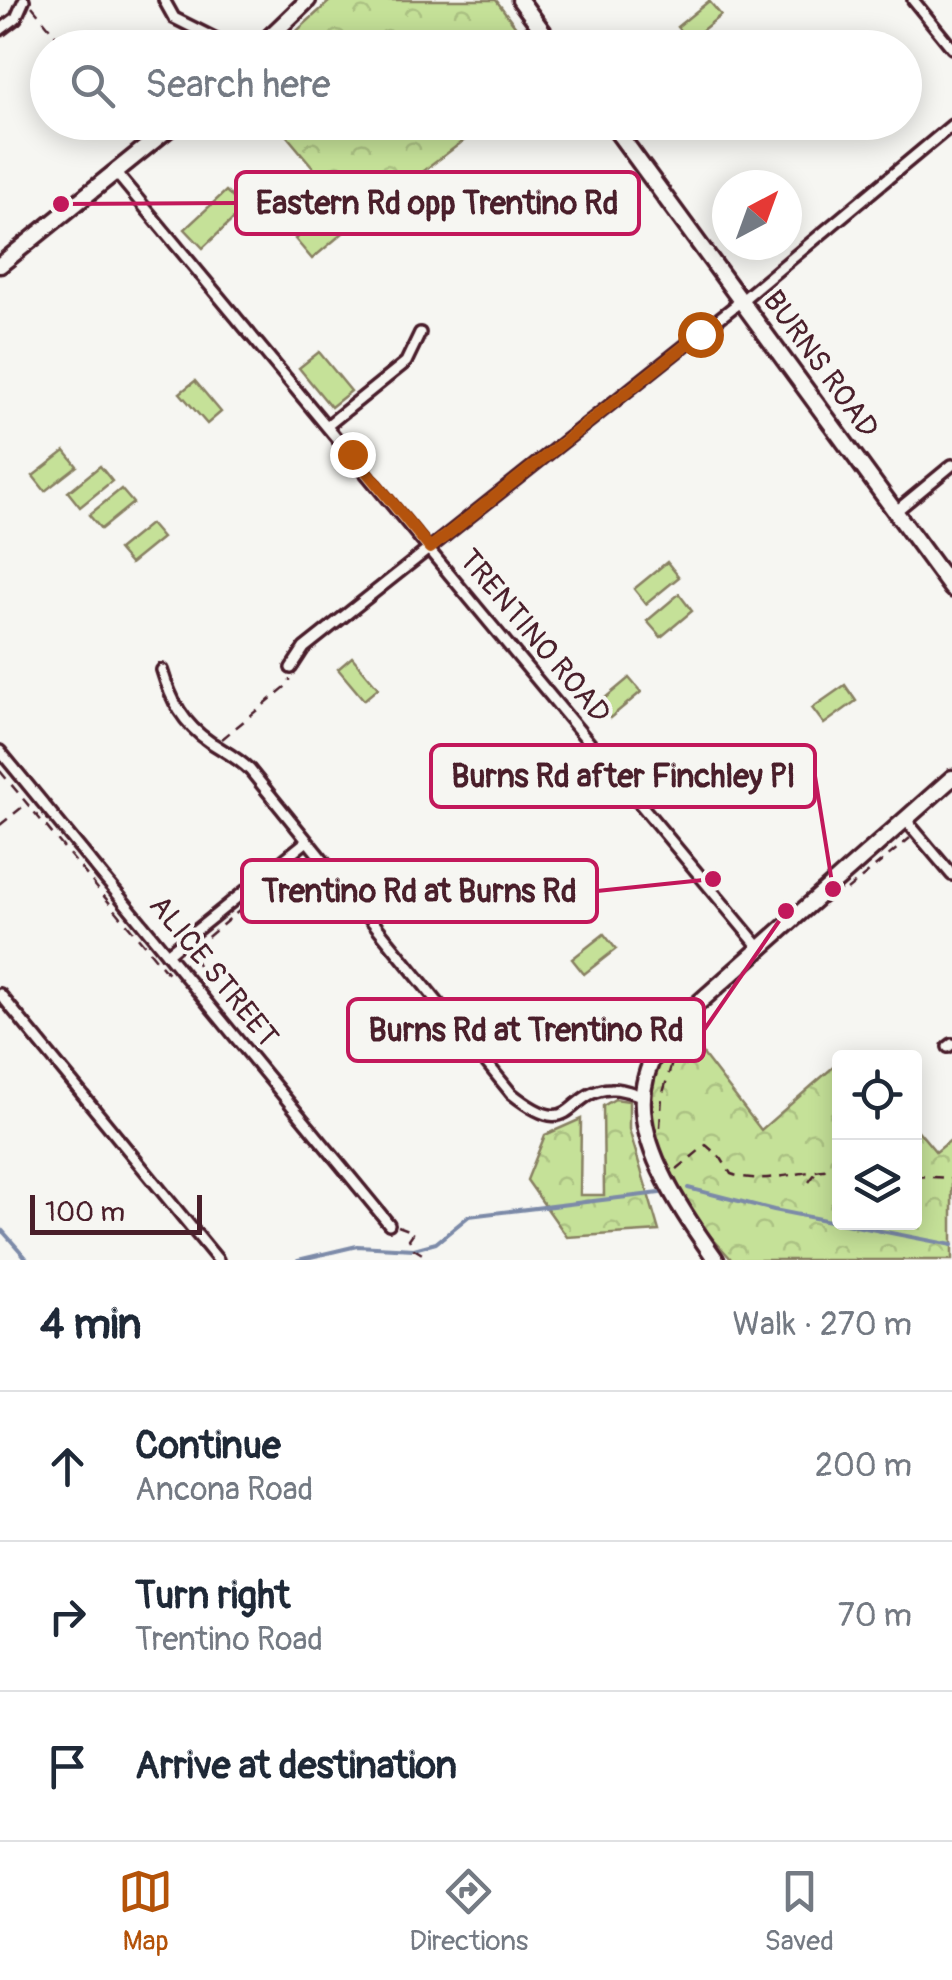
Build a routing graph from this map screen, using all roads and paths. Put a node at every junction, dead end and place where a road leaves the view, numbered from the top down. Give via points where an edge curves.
1 (24, 0) edge
2 (164, 0) edge
3 (308, 0) edge
4 (520, 0) edge
5 (913, 0) edge
6 (36, 12) dead end
7 (0, 30) edge
8 (51, 30) edge
9 (196, 30) edge
10 (277, 30) edge
11 (542, 30) edge
12 (952, 48) edge
13 (952, 125) edge
14 (143, 140) edge
15 (158, 140) edge
16 (623, 140) edge
17 (149, 148) junction
18 (117, 174) junction
19 (0, 265) edge
20 (741, 301) junction
21 (420, 333) dead end
22 (328, 426) junction
23 (952, 464) edge
24 (895, 512) junction
25 (430, 548) junction
26 (952, 590) edge
27 (290, 668) joint
28 (162, 670) dead end
29 (214, 745) junction
30 (0, 751) edge
31 (0, 770) edge
32 (952, 778) edge
33 (27, 803) junction
34 (904, 818) junction
35 (0, 825) edge
36 (917, 834) junction
37 (307, 840) junction
38 (308, 864) dead end
39 (952, 875) edge
40 (836, 898) dead end
41 (759, 947) junction
42 (168, 954) junction
43 (198, 965) dead end
44 (178, 982) dead end
45 (0, 994) edge
46 (679, 1042) dead end
47 (642, 1096) junction
48 (660, 1136) dead end
49 (819, 1169) junction
50 (832, 1169) edge
51 (675, 1170) dead end
52 (922, 1176) edge
53 (952, 1178) edge
54 (809, 1182) dead end
55 (389, 1224) joint
56 (218, 1260) edge
57 (424, 1260) edge
58 (716, 1260) edge

1 - 7 street
2 - 9 street via 174,18
3 - 10 main road
4 - 11 main road
5 - 12 street
6 - 8 path
13 - 20 street
14 - 17 path
15 - 17 main road
16 - 20 main road, BURNS ROAD
17 - 18 main road
18 - 19 main road
18 - 22 street, TRENTINO ROAD
20 - 24 main road, BURNS ROAD
20 - 25 street
21 - 22 street via 406,362
22 - 25 street, TRENTINO ROAD
23 - 24 street
24 - 26 main road, BURNS ROAD
25 - 27 street via 304,648
25 - 41 street, TRENTINO ROAD
27 - 29 path via 290,683
28 - 29 street via 178,711
29 - 37 street via 244,764
30 - 42 street, ALICE STREET
31 - 33 path
32 - 34 main road
33 - 35 path
33 - 44 path
34 - 36 street
34 - 41 main road
36 - 39 street
36 - 40 path
37 - 42 street
37 - 47 street via 524,1104 554,1116 598,1091
38 - 43 path via 298,864 198,945 192,954
41 - 47 main road via 676,1023 653,1057
42 - 55 street, ALICE STREET
45 - 56 street
46 - 48 path via 662,1096
47 - 58 main road via 654,1154
49 - 50 path
49 - 51 path via 752,1181 731,1174 706,1145
49 - 54 path
52 - 53 path
55 - 57 path via 414,1232 409,1240

